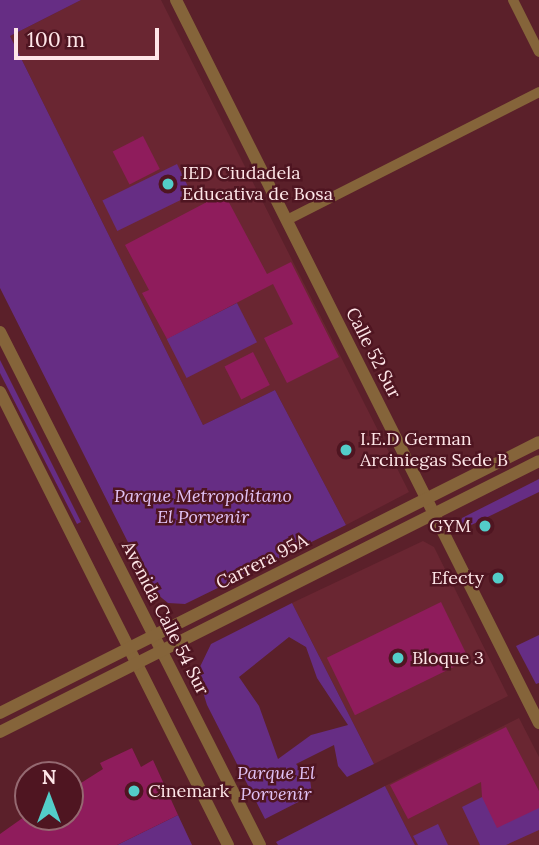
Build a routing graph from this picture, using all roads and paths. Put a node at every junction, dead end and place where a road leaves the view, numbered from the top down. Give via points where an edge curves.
1 (176, 0) edge
2 (513, 0) edge
3 (539, 52) edge
4 (539, 92) edge
5 (287, 220) junction
6 (0, 332) edge
7 (0, 392) edge
8 (539, 442) edge
9 (539, 461) edge
10 (427, 499) junction
11 (434, 514) junction
12 (154, 636) junction
13 (129, 648) junction
14 (161, 651) junction
15 (136, 663) junction
16 (0, 713) edge
17 (539, 723) edge
18 (0, 732) edge
19 (228, 845) edge
20 (260, 845) edge

1 - 5 street, Calle 52 Sur
2 - 3 street
4 - 5 street
5 - 10 street, Calle 52 Sur
6 - 12 street, Avenida Calle 54 Sur
7 - 13 street
8 - 10 street, Carrera 95A
9 - 11 street, Carrera 95A
10 - 11 street, Calle 52 Sur
10 - 12 street, Carrera 95A
11 - 14 street, Carrera 95A
11 - 17 street, Calle 52 Sur
12 - 13 street, Carrera 95A
12 - 14 street, Avenida Calle 54 Sur
13 - 15 street
13 - 16 street, Carrera 95A
14 - 15 street, Carrera 95A
14 - 20 street, Avenida Calle 54 Sur
15 - 18 street, Carrera 95A
15 - 19 street

